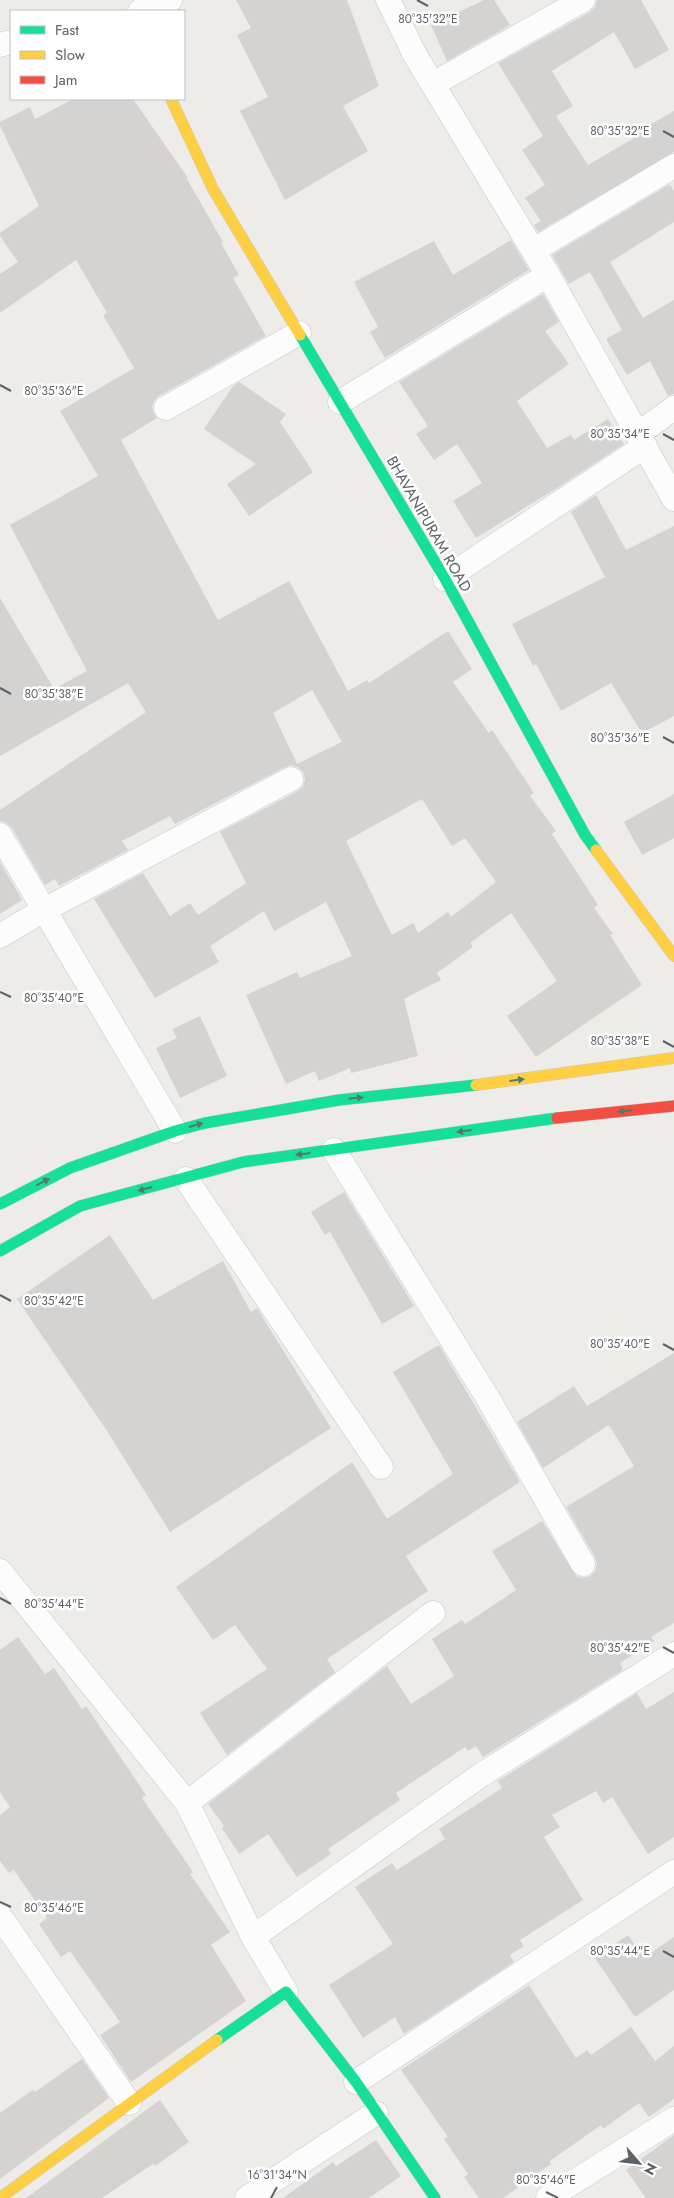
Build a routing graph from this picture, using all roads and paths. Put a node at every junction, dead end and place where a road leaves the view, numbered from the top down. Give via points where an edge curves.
1 (170, 0) edge
2 (388, 0) edge
3 (583, 0) edge
4 (143, 10) edge
5 (433, 84) junction
6 (171, 100) edge
7 (674, 166) edge
8 (534, 250) junction
9 (548, 275) junction
10 (299, 333) junction
11 (340, 402) junction
12 (166, 408) dead end
13 (674, 408) edge
14 (641, 440) junction
15 (674, 499) edge
16 (445, 578) junction
17 (291, 779) dead end
18 (0, 835) edge
19 (44, 910) junction
20 (0, 936) edge
21 (674, 956) edge
22 (674, 1058) edge
23 (674, 1106) edge
24 (175, 1131) junction
25 (334, 1150) junction
26 (186, 1178) junction
27 (0, 1204) edge
28 (0, 1250) edge
29 (381, 1467) dead end
30 (583, 1564) dead end
31 (0, 1571) edge
32 (433, 1614) dead end
33 (674, 1654) edge
34 (187, 1804) junction
35 (674, 1872) edge
36 (0, 1916) edge
37 (253, 1937) junction
38 (286, 1992) junction
39 (356, 2082) junction
40 (129, 2102) junction
41 (376, 2113) junction
42 (674, 2119) edge
43 (0, 2198) edge
44 (247, 2198) edge
45 (436, 2198) edge
46 (548, 2198) edge

1 - 4 street
2 - 5 street
3 - 5 street
5 - 8 street
6 - 10 main road, BHAVANIPURAM ROAD via 213,189
7 - 8 street
8 - 9 street
9 - 11 street
9 - 14 street
10 - 11 main road, BHAVANIPURAM ROAD
10 - 12 street
11 - 16 main road, BHAVANIPURAM ROAD
13 - 14 street
14 - 15 street
14 - 16 street
16 - 21 main road, BHAVANIPURAM ROAD via 585,835
17 - 19 street
18 - 19 street
19 - 20 street
19 - 24 street
24 -> 22 main road via 339,1100
23 -> 25 main road via 540,1120
27 -> 24 main road via 70,1168
25 -> 26 main road via 243,1162
25 - 30 street via 486,1395
26 -> 28 main road via 80,1206
26 - 29 street
31 - 34 street
32 - 34 street
33 - 37 street via 482,1775
34 - 37 street
35 - 39 street
36 - 40 street
37 - 38 street
38 - 39 main road
38 - 40 main road
39 - 41 main road
40 - 43 main road
41 - 44 street
41 - 45 main road
42 - 46 street

